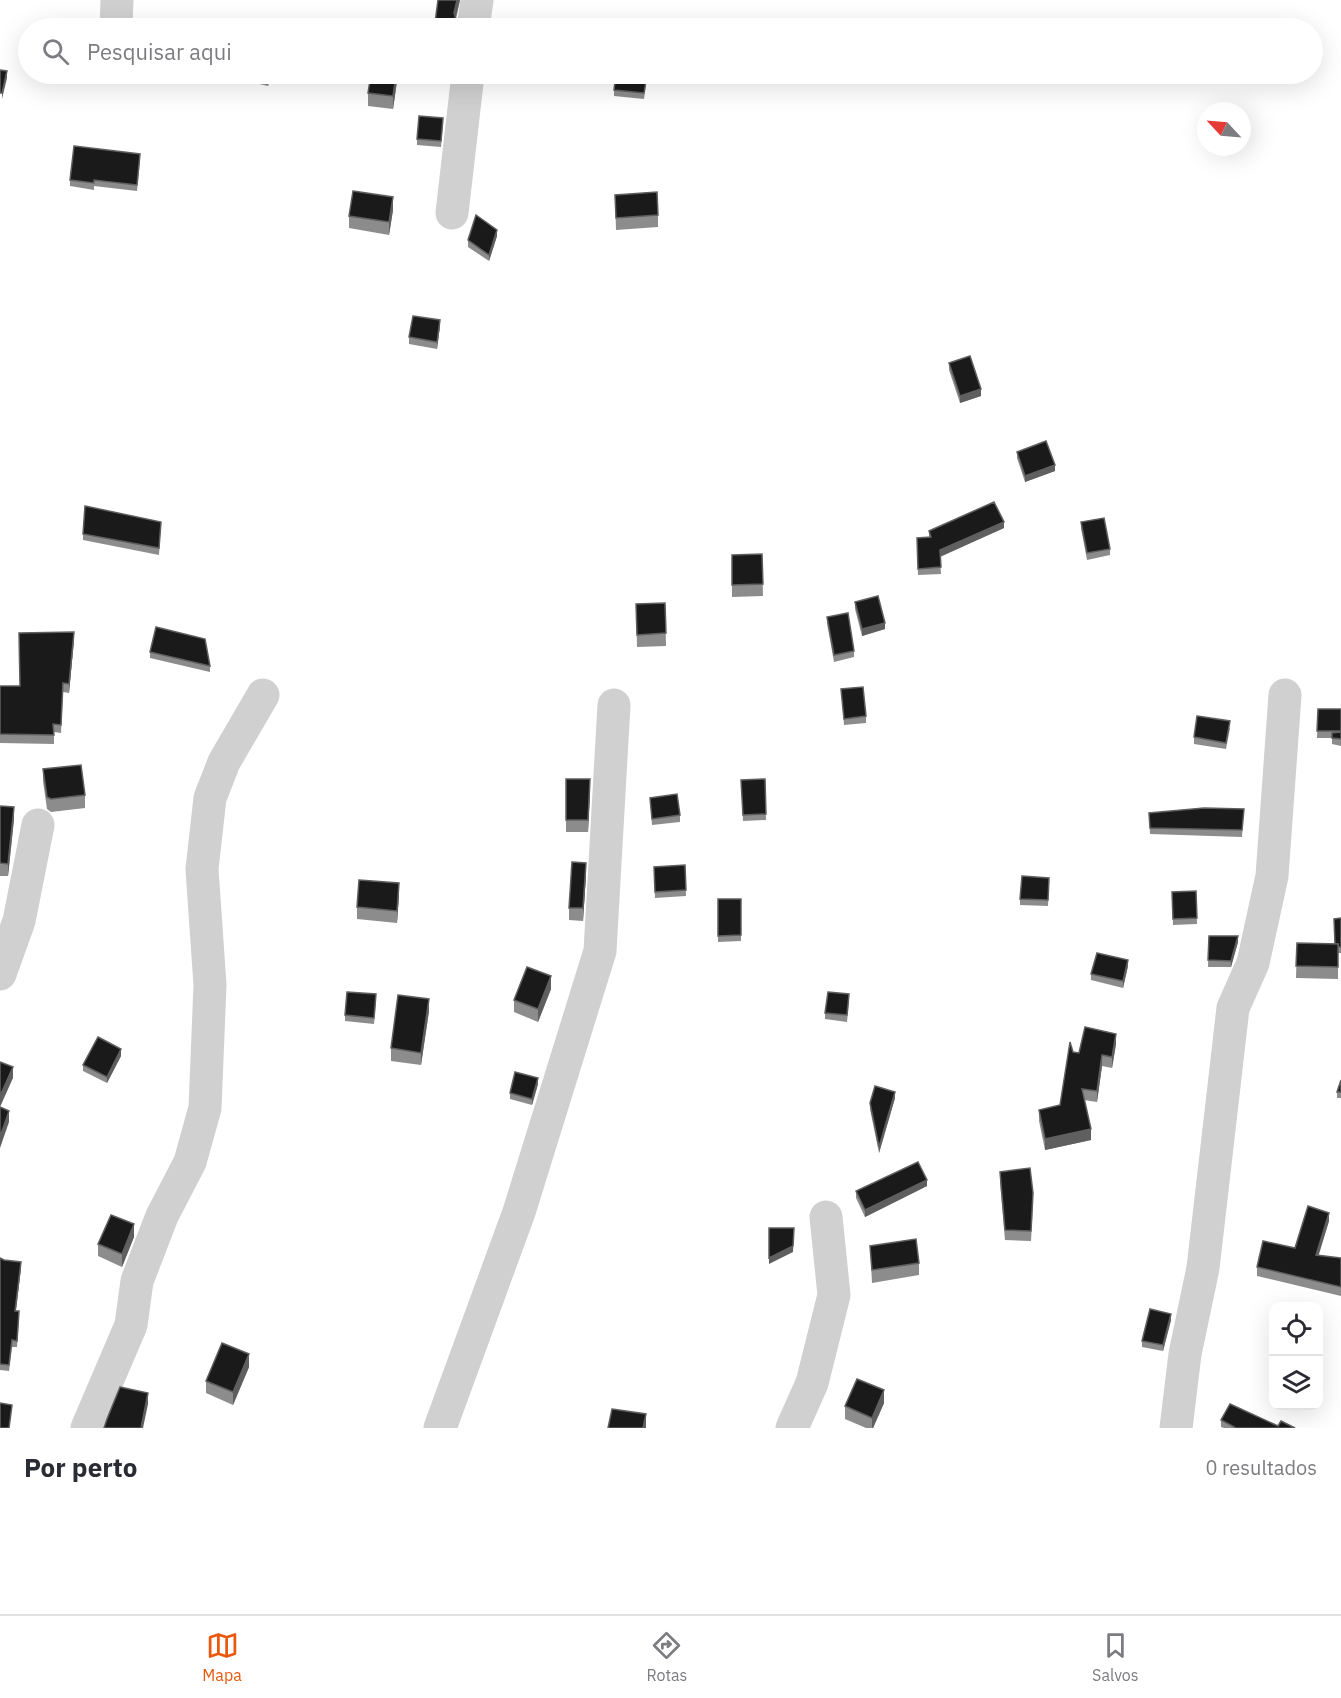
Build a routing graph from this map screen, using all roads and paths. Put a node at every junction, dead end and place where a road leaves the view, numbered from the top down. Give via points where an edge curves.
1 (117, 0) edge
2 (477, 0) edge
3 (116, 18) edge
4 (474, 18) edge
5 (467, 84) edge
6 (452, 213) dead end
7 (263, 695) dead end
8 (1285, 695) dead end
9 (614, 705) dead end
10 (38, 825) dead end
11 (0, 974) edge
12 (826, 1216) dead end
13 (87, 1428) edge
14 (440, 1428) edge
15 (792, 1428) edge
16 (1176, 1428) edge

1 - 3 street
2 - 4 street
5 - 6 street
7 - 13 street via 224,762 210,798 202,869 210,985 205,1107 190,1162 162,1216 137,1281 131,1325
8 - 16 street via 1272,876 1253,963 1233,1008 1203,1268 1185,1354
9 - 14 street via 600,951 519,1212
10 - 11 street via 19,921
12 - 15 street via 834,1295 812,1383

